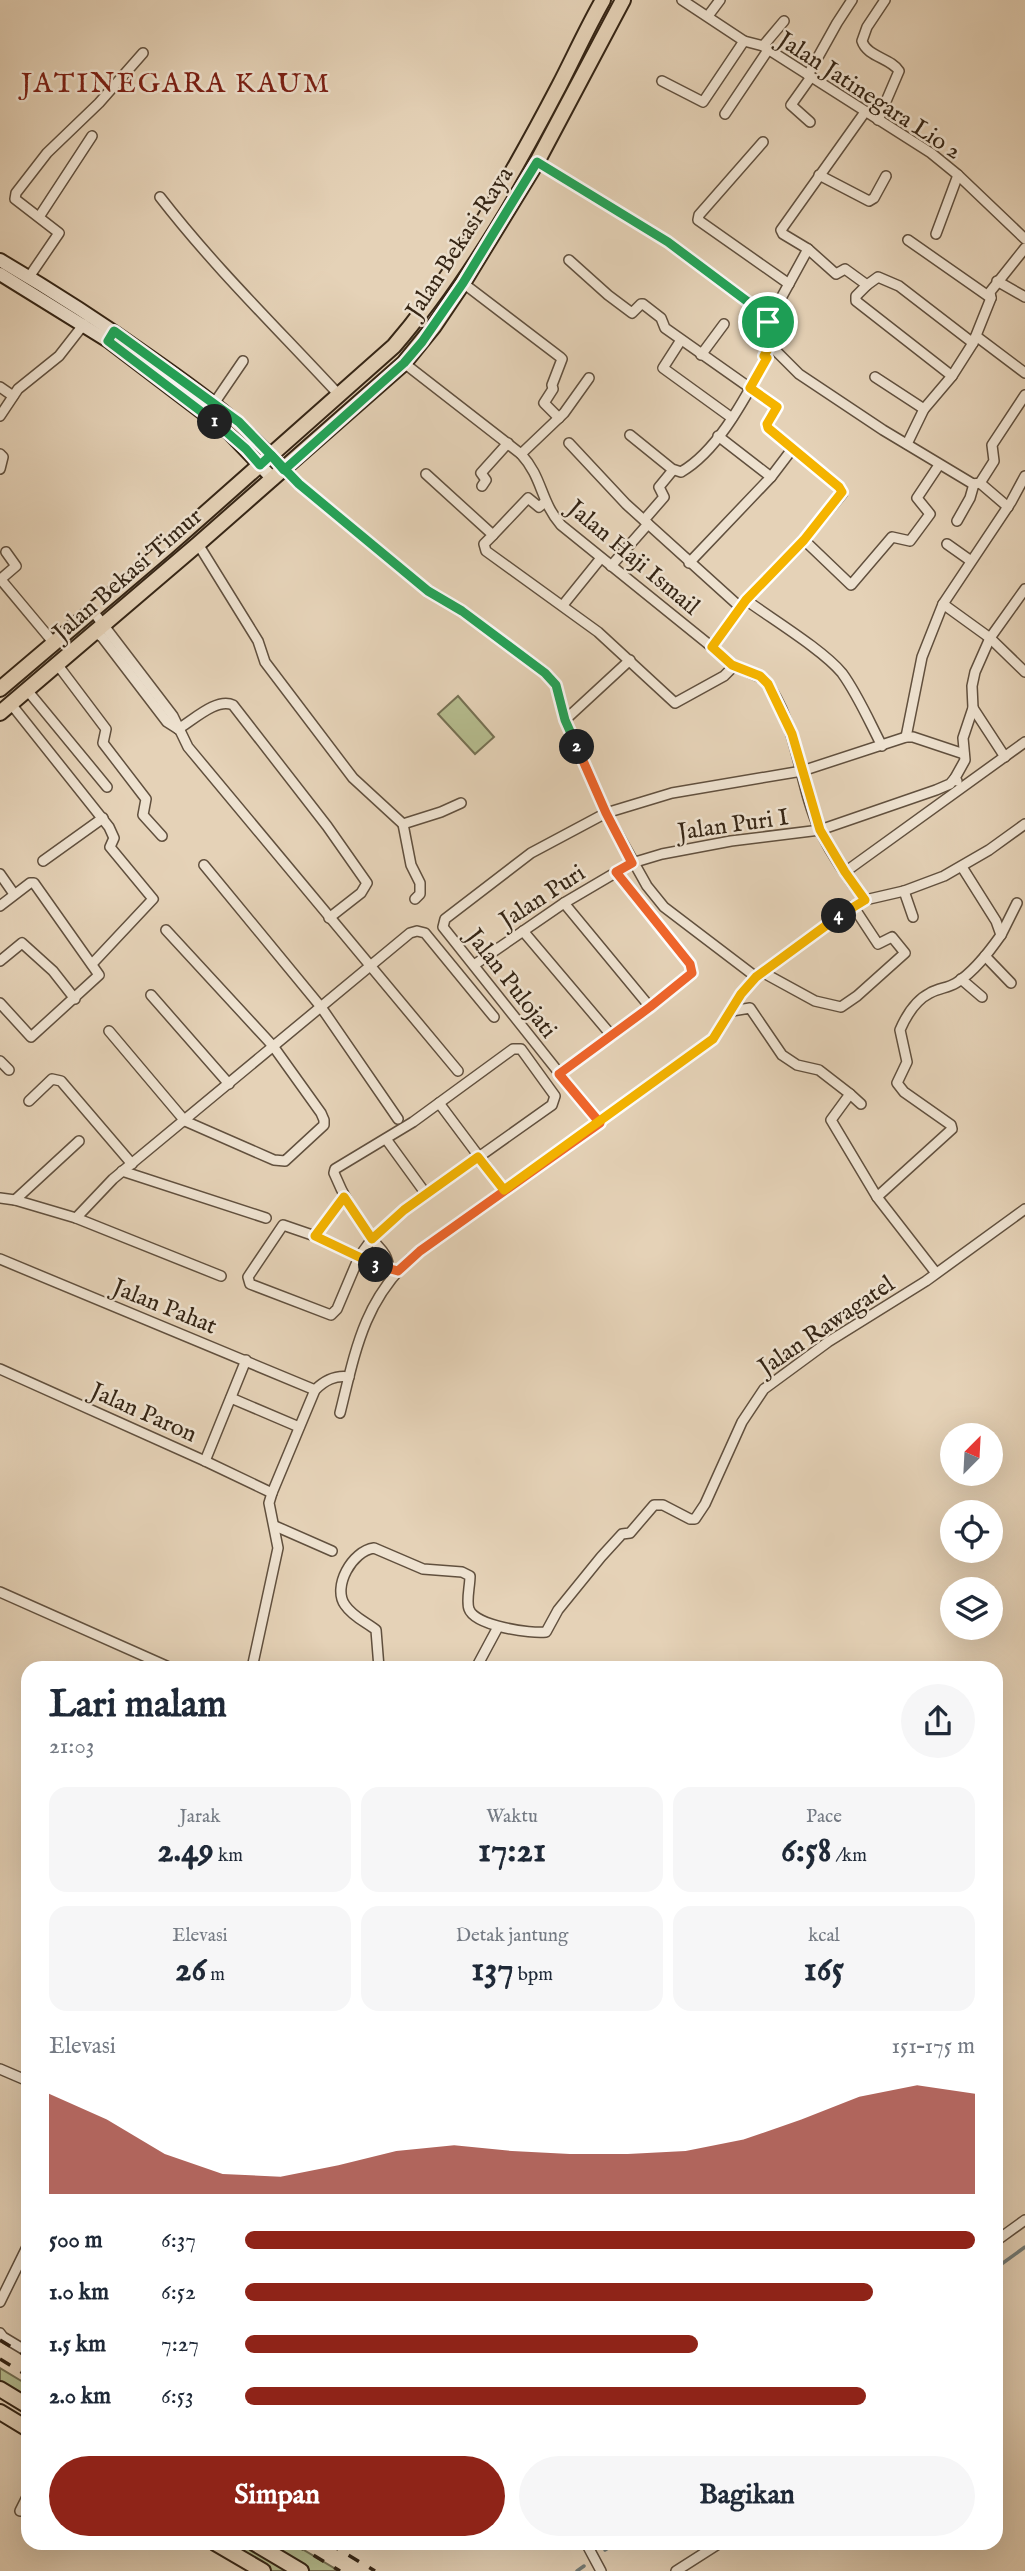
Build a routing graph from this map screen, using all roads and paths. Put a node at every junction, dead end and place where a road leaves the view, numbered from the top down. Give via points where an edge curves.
1 (603, 0) edge
2 (623, 0) edge
3 (682, 0) edge
4 (720, 0) edge
5 (852, 0) edge
6 (885, 0) edge
7 (708, 16) junction
8 (784, 21) dead end
9 (744, 41) junction
10 (766, 48) junction
11 (143, 52) dead end
12 (809, 76) junction
13 (662, 81) dead end
14 (865, 113) junction
15 (725, 114) dead end
16 (878, 120) junction
17 (810, 122) dead end
18 (92, 136) dead end
19 (763, 142) dead end
20 (537, 162) junction
21 (819, 175) junction
22 (958, 175) junction
23 (887, 176) dead end
24 (160, 197) dead end
25 (39, 217) junction
26 (936, 234) dead end
27 (1025, 239) edge
28 (908, 240) dead end
29 (1025, 248) edge
30 (808, 249) junction
31 (0, 260) edge
32 (569, 260) dead end
33 (0, 274) edge
34 (29, 277) junction
35 (997, 281) junction
36 (463, 283) junction
37 (789, 284) junction
38 (867, 285) junction
39 (1025, 297) edge
40 (991, 298) junction
41 (768, 322) junction
42 (84, 324) junction
43 (724, 324) dead end
44 (111, 336) junction
45 (975, 339) junction
46 (681, 340) junction
47 (770, 345) junction
48 (701, 355) junction
49 (243, 362) dead end
50 (404, 363) junction
51 (1025, 373) edge
52 (952, 376) junction
53 (875, 377) dead end
54 (589, 378) dead end
55 (0, 387) edge
56 (750, 388) junction
57 (339, 395) junction
58 (1025, 395) edge
59 (13, 396) junction
60 (215, 402) junction
61 (924, 409) junction
62 (0, 416) edge
63 (559, 418) junction
64 (732, 418) junction
65 (630, 435) dead end
66 (718, 436) junction
67 (508, 443) junction
68 (569, 443) dead end
69 (907, 444) junction
70 (793, 448) junction
71 (0, 454) edge
72 (521, 454) junction
73 (266, 460) junction
74 (939, 465) junction
75 (0, 469) edge
76 (673, 470) junction
77 (426, 474) dead end
78 (278, 475) junction
79 (771, 477) junction
80 (1024, 481) edge
81 (977, 484) junction
82 (482, 486) dead end
83 (545, 502) junction
84 (1008, 507) junction
85 (957, 521) dead end
86 (646, 522) junction
87 (493, 535) junction
88 (804, 540) junction
89 (198, 544) junction
90 (947, 544) dead end
91 (6, 552) dead end
92 (601, 558) junction
93 (971, 561) junction
94 (689, 563) junction
95 (611, 566) junction
96 (1025, 589) edge
97 (743, 603) junction
98 (943, 604) junction
99 (563, 605) junction
100 (92, 610) junction
101 (99, 629) junction
102 (990, 638) junction
103 (53, 642) junction
104 (712, 647) junction
105 (630, 660) junction
106 (57, 664) junction
107 (734, 666) junction
108 (1025, 672) edge
109 (0, 689) edge
110 (27, 690) junction
111 (5, 708) edge
112 (973, 708) junction
113 (565, 720) junction
114 (178, 729) junction
115 (906, 737) junction
116 (1025, 742) edge
117 (882, 746) junction
118 (964, 754) junction
119 (1004, 757) junction
120 (802, 771) junction
121 (955, 778) junction
122 (107, 787) dead end
123 (963, 787) junction
124 (921, 796) junction
125 (461, 803) dead end
126 (931, 810) junction
127 (606, 813) junction
128 (103, 818) junction
129 (403, 824) junction
130 (1025, 824) edge
131 (820, 830) junction
132 (162, 836) dead end
133 (43, 861) dead end
134 (632, 863) junction
135 (204, 865) dead end
136 (962, 867) junction
137 (616, 872) junction
138 (845, 872) junction
139 (0, 874) edge
140 (904, 891) junction
141 (14, 894) junction
142 (415, 898) dead end
143 (865, 900) junction
144 (564, 903) junction
145 (1017, 903) dead end
146 (0, 906) edge
147 (853, 906) junction
148 (913, 917) dead end
149 (330, 918) junction
150 (166, 930) dead end
151 (523, 930) junction
152 (1001, 935) junction
153 (985, 956) junction
154 (0, 961) edge
155 (92, 964) junction
156 (474, 965) junction
157 (369, 967) junction
158 (759, 974) junction
159 (961, 979) junction
160 (1011, 984) dead end
161 (150, 995) dead end
162 (982, 996) dead end
163 (75, 999) junction
164 (0, 1003) edge
165 (321, 1007) junction
166 (650, 1007) junction
167 (732, 1011) junction
168 (494, 1017) dead end
169 (109, 1031) dead end
170 (612, 1037) junction
171 (273, 1046) junction
172 (0, 1061) edge
173 (9, 1070) dead end
174 (458, 1071) dead end
175 (559, 1074) junction
176 (229, 1084) junction
177 (850, 1094) junction
178 (29, 1101) dead end
179 (439, 1103) junction
180 (862, 1104) dead end
181 (398, 1119) dead end
182 (185, 1121) junction
183 (600, 1123) junction
184 (386, 1139) junction
185 (79, 1141) dead end
186 (478, 1157) junction
187 (132, 1164) junction
188 (122, 1171) junction
189 (504, 1190) junction
190 (426, 1194) junction
191 (344, 1197) junction
192 (877, 1197) junction
193 (0, 1198) edge
194 (15, 1200) junction
195 (1025, 1209) edge
196 (76, 1218) junction
197 (267, 1218) dead end
198 (315, 1236) junction
199 (372, 1239) junction
200 (359, 1258) junction
201 (0, 1259) edge
202 (394, 1269) junction
203 (936, 1273) junction
204 (221, 1276) dead end
205 (246, 1360) junction
206 (0, 1369) edge
207 (349, 1377) junction
208 (315, 1390) junction
209 (231, 1398) junction
210 (340, 1413) dead end
211 (299, 1427) junction
212 (205, 1461) junction
213 (272, 1493) junction
214 (275, 1527) junction
215 (332, 1551) dead end
216 (0, 1592) edge
217 (498, 1627) junction
218 (155, 1661) edge
219 (254, 1661) edge
220 (378, 1661) edge
221 (480, 1661) edge
222 (0, 2069) edge
223 (21, 2078) edge
224 (1025, 2220) edge
225 (1003, 2236) edge
226 (21, 2259) edge
227 (0, 2302) edge
228 (0, 2333) edge
229 (21, 2348) edge
230 (0, 2389) edge
231 (21, 2402) edge
232 (0, 2412) edge
233 (21, 2425) edge
234 (224, 2550) edge
235 (266, 2550) edge
236 (590, 2550) edge
237 (708, 2550) edge
238 (245, 2566) edge
239 (262, 2571) edge
240 (301, 2571) edge
241 (601, 2571) edge
242 (676, 2571) edge

1 - 57 main road, Jalan Bekasi Raya via 534,133 441,284 394,346
2 - 20 main road, Jalan Bekasi Raya
3 - 7 street, Jalan Jatinegara Lio 2
4 - 7 street
5 - 12 street
6 - 16 street via 862,41 866,49 899,71
7 - 9 street, Jalan Jatinegara Lio 2
8 - 10 street
9 - 10 street, Jalan Jatinegara Lio 2
9 - 13 street via 703,102
10 - 12 street, Jalan Jatinegara Lio 2
10 - 15 street
11 - 25 street via 47,153 16,194 15,199
12 - 14 street, Jalan Jatinegara Lio 2
12 - 17 street via 790,105
14 - 16 street, Jalan Jatinegara Lio 2
14 - 21 street
16 - 22 street, Jalan Jatinegara Lio 2
18 - 25 street
19 - 37 street via 698,220
20 - 36 main road, Jalan Bekasi Raya
20 - 41 street via 668,242 764,314
21 - 23 street via 869,201
21 - 30 street via 781,230
22 - 26 street
22 - 27 street, Jalan Jatinegara Lio 2
24 - 57 street via 197,245
25 - 34 street via 59,234
28 - 40 street
29 - 35 street
30 - 37 street
30 - 38 street via 836,274 850,271
31 - 34 street
32 - 46 street via 632,313 643,304
33 - 42 street
34 - 44 street
35 - 39 street
35 - 40 street
36 - 50 main road, Jalan Bekasi Raya
36 - 63 street via 562,359 544,403
37 - 41 street
38 - 45 street via 882,277
38 - 52 street via 856,301
40 - 45 street
41 - 47 street
42 - 44 street
42 - 59 street via 59,356
43 - 48 street
44 - 60 street
44 - 73 street
45 - 51 street
45 - 52 street
46 - 48 street
46 - 64 street via 663,368
47 - 56 street
47 - 69 street via 799,374
48 - 56 street
49 - 60 street
50 - 67 street, Jalan Haji Ismail
50 - 78 main road, Jalan Bekasi Raya
52 - 61 street
53 - 61 street
54 - 63 street
55 - 59 street
56 - 64 street
56 - 70 street via 777,407 767,426
57 - 73 main road, Jalan Bekasi Raya
58 - 81 street via 992,445 994,461
59 - 62 street
60 - 73 street via 239,422
61 - 69 street
63 - 72 street
64 - 66 street
65 - 76 street
66 - 76 street via 693,465 681,472
66 - 79 street
67 - 72 street, Jalan Haji Ismail
67 - 82 street via 481,472 486,480
68 - 86 street
69 - 74 street
70 - 79 street
70 - 88 street via 842,492
71 - 75 street
72 - 83 street, Jalan Haji Ismail via 541,483
73 - 78 street
73 - 100 main road, Jalan Bekasi Timur
74 - 81 street
74 - 88 street via 916,498 930,514 909,541 892,537 851,585
76 - 86 street via 659,487 664,498
77 - 87 street
78 - 89 main road, Jalan Bekasi Timur
78 - 113 street via 428,591 545,673 556,685
79 - 94 street
80 - 84 street
81 - 84 street
81 - 85 street
83 - 87 street via 539,507 528,498
83 - 92 street, Jalan Haji Ismail via 561,525
84 - 93 street
86 - 94 street
86 - 95 street
87 - 99 street via 484,544 486,551
88 - 97 street
89 - 101 main road, Jalan Bekasi Timur
89 - 129 street via 271,670 353,778
90 - 93 street
91 - 103 street via 16,566 2,581
92 - 95 street, Jalan Haji Ismail
92 - 99 street
93 - 98 street
94 - 97 street
95 - 104 street, Jalan Haji Ismail
96 - 102 street
97 - 104 street
97 - 117 street via 841,672
98 - 102 street
98 - 115 street via 922,657
99 - 105 street
100 - 101 street
100 - 103 main road, Jalan Bekasi Timur
101 - 106 main road, Jalan Bekasi Timur
101 - 114 street via 173,716
102 - 108 street
102 - 112 street via 975,672
103 - 109 main road, Jalan Bekasi Timur
104 - 107 street, Jalan Haji Ismail
105 - 107 street via 676,703
105 - 113 street
106 - 110 main road, Jalan Bekasi Timur
106 - 132 street via 106,729 103,743 146,799 143,815
107 - 120 street, Jalan Haji Ismail via 768,684 792,734
110 - 111 main road, Jalan Bekasi Timur
110 - 122 street
111 - 128 street
112 - 118 street via 963,738
112 - 119 street
113 - 127 street
114 - 149 street
114 - 149 street via 219,703 233,705 363,874 366,888
115 - 117 street
115 - 118 street
116 - 119 street
117 - 120 street
118 - 121 street
119 - 123 street
120 - 127 street via 672,793
120 - 131 street, Jalan Haji Ismail
121 - 123 street
121 - 124 street, Jalan Puri I
123 - 126 street
124 - 126 street
124 - 131 street, Jalan Puri I
125 - 129 street
126 - 138 street
127 - 134 street
127 - 156 street, Jalan Pulojati via 531,853 445,919 443,927
128 - 133 street
128 - 155 street via 114,837 110,847 153,899
129 - 142 street via 420,883
130 - 136 street
131 - 134 street, Jalan Puri I via 719,843
131 - 138 street, Jalan Haji Ismail
134 - 137 street, Jalan Puri
134 - 158 street via 664,907
135 - 165 street
136 - 140 street
136 - 152 street
137 - 144 street, Jalan Puri
137 - 166 street via 693,970
138 - 143 street, Jalan Haji Ismail
139 - 141 street
140 - 143 street
140 - 148 street
141 - 146 street
141 - 155 street via 34,883
143 - 147 street
144 - 151 street, Jalan Puri
144 - 166 street
145 - 152 street
147 - 158 street
147 - 158 street via 878,944 892,937 905,953 841,1007 815,1001
149 - 157 street
150 - 171 street
151 - 156 street, Jalan Puri
151 - 170 street
152 - 153 street
153 - 159 street
153 - 160 street
154 - 163 street via 22,943
155 - 163 street via 99,975
156 - 175 street, Jalan Pulojati
157 - 165 street
157 - 168 street via 410,933 425,933
157 - 174 street
158 - 167 street
159 - 162 street
159 - 192 street via 931,992 913,1008 900,1030 906,1062 897,1083 952,1129
161 - 176 street
163 - 164 street via 31,1037
165 - 171 street
165 - 181 street
166 - 170 street
167 - 177 street via 750,1008 782,1055 797,1065 819,1070
167 - 183 street via 713,1039
169 - 182 street
170 - 175 street
171 - 176 street
171 - 182 street via 324,1120 320,1130 285,1161
172 - 173 street
175 - 183 street, Jalan Pulojati
176 - 182 street
177 - 180 street
177 - 192 street via 831,1120
178 - 187 street via 52,1079 61,1081
179 - 184 street
179 - 186 street
179 - 186 street via 513,1049 521,1049 555,1096 552,1105
182 - 187 street
183 - 189 street
184 - 190 street
184 - 191 street via 335,1169
185 - 194 street
186 - 189 street
186 - 190 street
187 - 188 street
188 - 196 street
188 - 197 street
189 - 202 street
190 - 199 street
191 - 198 street
191 - 199 street
192 - 203 street
193 - 194 street
194 - 196 street
195 - 203 street, Jalan Rawagatel
196 - 204 street
198 - 200 street
198 - 200 street via 281,1227 248,1277 250,1284 331,1315
199 - 200 street
199 - 202 street
200 - 202 street
201 - 205 street, Jalan Pahat
202 - 207 street via 359,1335
203 - 217 street, Jalan Rawagatel via 764,1389 742,1422 694,1520 657,1503 601,1557 546,1632
205 - 208 street, Jalan Pahat
205 - 209 street
206 - 212 street, Jalan Paron
207 - 208 street via 335,1377
207 - 210 street
208 - 211 street
209 - 211 street
209 - 212 street
211 - 213 street
212 - 213 street, Jalan Paron
213 - 214 street via 269,1503
214 - 215 street
214 - 219 street via 278,1548
216 - 218 street
217 - 220 street via 468,1608 467,1574 423,1569 369,1548 351,1562 340,1597 351,1613 376,1630
217 - 221 street
222 - 223 street
224 - 225 street
226 - 227 street
228 - 229 street
230 - 231 main road
232 - 233 main road
234 - 238 main road
235 - 240 main road
236 - 241 street
237 - 242 street
238 - 239 main road

